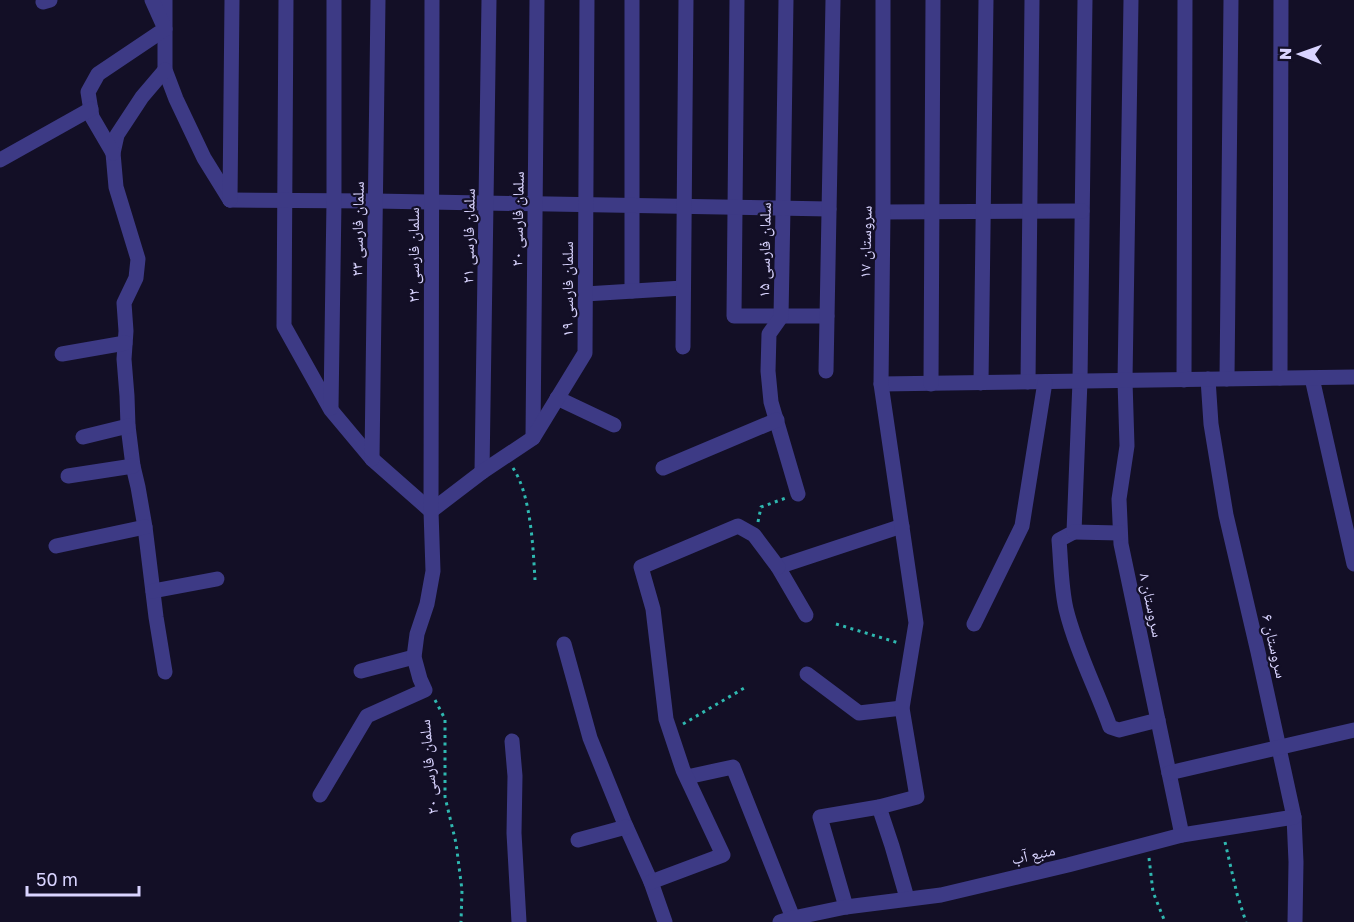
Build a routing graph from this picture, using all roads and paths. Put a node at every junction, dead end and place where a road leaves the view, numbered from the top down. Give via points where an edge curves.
1 (152, 0) edge
2 (165, 0) edge
3 (232, 0) edge
4 (286, 0) edge
5 (334, 0) edge
6 (378, 0) edge
7 (432, 0) edge
8 (489, 0) edge
9 (537, 0) edge
10 (587, 0) edge
11 (632, 0) edge
12 (686, 0) edge
13 (737, 0) edge
14 (786, 0) edge
15 (833, 0) edge
16 (883, 0) edge
17 (933, 0) edge
18 (986, 0) edge
19 (1032, 0) edge
20 (1085, 0) edge
21 (1131, 0) edge
22 (1185, 0) edge
23 (1231, 0) edge
24 (1281, 0) edge
25 (165, 29) junction
26 (165, 70) junction
27 (91, 109) junction
28 (113, 153) junction
29 (0, 160) edge
30 (230, 200) junction
31 (285, 201) junction
32 (334, 201) junction
33 (375, 201) junction
34 (432, 202) junction
35 (486, 203) junction
36 (535, 204) junction
37 (586, 204) junction
38 (631, 205) junction
39 (684, 206) junction
40 (735, 207) junction
41 (783, 208) junction
42 (829, 209) junction
43 (1082, 211) junction
44 (883, 212) junction
45 (932, 212) junction
46 (983, 212) junction
47 (1030, 212) junction
48 (683, 288) junction
49 (632, 291) junction
50 (585, 294) junction
51 (780, 316) junction
52 (827, 316) junction
53 (125, 343) junction
54 (682, 347) dead end
55 (62, 354) dead end
56 (826, 371) dead end
57 (1354, 377) edge
58 (1280, 378) junction
59 (1312, 378) junction
60 (1208, 379) junction
61 (1227, 379) junction
62 (1184, 380) junction
63 (1080, 381) junction
64 (1125, 381) junction
65 (1028, 382) junction
66 (1045, 382) junction
67 (981, 383) junction
68 (880, 384) junction
69 (931, 384) junction
70 (557, 399) junction
71 (331, 410) junction
72 (777, 420) junction
73 (614, 425) dead end
74 (128, 426) junction
75 (83, 437) dead end
76 (533, 438) junction
77 (506, 457) junction
78 (372, 459) junction
79 (133, 466) junction
80 (663, 468) dead end
81 (482, 472) junction
82 (68, 476) dead end
83 (798, 494) joint
84 (431, 511) junction
85 (902, 526) junction
86 (145, 527) junction
87 (1074, 532) junction
88 (1120, 533) junction
89 (754, 535) junction
90 (56, 546) dead end
91 (1354, 564) edge
92 (778, 567) junction
93 (217, 579) dead end
94 (535, 580) dead end
95 (153, 591) junction
96 (806, 615) dead end
97 (836, 624) dead end
98 (974, 624) dead end
99 (564, 644) dead end
100 (912, 647) junction
101 (414, 657) junction
102 (361, 671) dead end
103 (165, 672) dead end
104 (807, 674) dead end
105 (746, 687) dead end
106 (425, 690) junction
107 (902, 708) junction
108 (1158, 720) junction
109 (669, 727) junction
110 (1354, 730) edge
111 (512, 741) dead end
112 (1279, 748) junction
113 (1169, 774) junction
114 (687, 777) junction
115 (320, 795) dead end
116 (879, 807) junction
117 (1294, 817) junction
118 (626, 827) junction
119 (1222, 829) junction
120 (1182, 835) junction
121 (578, 840) dead end
122 (1147, 844) junction
123 (651, 882) junction
124 (907, 898) junction
125 (846, 907) junction
126 (787, 920) edge
127 (461, 922) edge
128 (519, 922) edge
129 (664, 922) edge
130 (1165, 922) edge
131 (1246, 922) edge
132 (1295, 922) edge

1 - 25 street
2 - 25 street
3 - 30 street
4 - 31 street
5 - 32 street
6 - 33 street, سلمان فارسی ۲۳
7 - 34 street, سلمان فارسی ۲۲
8 - 35 street, سلمان فارسی ۲۱
9 - 36 street, سلمان فارسی ۲۰
10 - 37 street, سلمان فارسی ۱۹
11 - 38 street
12 - 39 street
13 - 40 street
14 - 41 street, سلمان فارسی ۱۵
15 - 42 street
16 - 44 street, سروستان ۱۷
17 - 45 street
18 - 46 street
19 - 47 street
20 - 43 street
21 - 64 street, سروستان ۸
22 - 62 street
23 - 61 street
24 - 58 street
25 - 26 street
25 - 27 street via 98,74 88,92
26 - 28 street via 117,135
26 - 30 street via 204,158
27 - 28 street
27 - 29 street
28 - 53 street via 116,187 138,259 136,278 124,303
30 - 31 street
31 - 32 street
31 - 71 street via 284,326
32 - 33 street
32 - 71 street
33 - 34 street
33 - 78 street, سلمان فارسی ۲۳
34 - 35 street
34 - 84 street, سلمان فارسی ۲۲
35 - 36 street
35 - 81 street, سلمان فارسی ۲۱
36 - 37 street
36 - 76 street, سلمان فارسی ۲۰
37 - 38 street
37 - 50 street, سلمان فارسی ۱۹
38 - 39 street
38 - 49 street
39 - 40 street
39 - 48 street
40 - 41 street
40 - 51 street via 734,316
41 - 42 street
41 - 51 street, سلمان فارسی ۱۵
42 - 52 street
43 - 47 street
43 - 63 street
44 - 45 street
44 - 68 street, سروستان ۱۷
45 - 46 street
45 - 69 street
46 - 47 street
46 - 67 street
47 - 65 street
48 - 49 street
48 - 54 street
49 - 50 street
50 - 70 street, سلمان فارسی ۱۹ via 585,353
51 - 52 street
51 - 72 street, سلمان فارسی ۱۵ via 769,334 768,370
52 - 56 street
53 - 55 street
53 - 74 street
57 - 59 street
58 - 59 street
58 - 61 street
59 - 91 street
60 - 61 street
60 - 62 street
60 - 112 street, سروستان ۶ via 1226,515
62 - 64 street
63 - 64 street
63 - 66 street
63 - 87 street
64 - 88 street, سروستان ۸ via 1127,446 1119,499
65 - 66 street
65 - 67 street
66 - 98 street via 1022,526
67 - 69 street
68 - 69 street
68 - 85 street, سروستان ۱۷
70 - 73 street
70 - 76 street, سلمان فارسی ۱۹
71 - 78 street
72 - 80 street
72 - 83 street, سلمان فارسی ۱۵
74 - 75 street
74 - 79 street
76 - 77 street, سلمان فارسی ۱۹
77 - 81 street, سلمان فارسی ۱۹
77 - 94 path via 518,474 528,508
78 - 84 street
79 - 82 street
79 - 86 street
81 - 84 street, سلمان فارسی ۱۹
83 - 89 path via 761,507
84 - 101 street via 433,571
85 - 92 street
85 - 100 street, سروستان ۱۷ via 916,622
86 - 90 street
86 - 95 street
87 - 88 street
87 - 108 street via 1059,540 1066,608 1110,727 1119,730
88 - 108 street, سروستان ۸
89 - 92 street
89 - 109 street via 738,526 641,567 653,609
92 - 96 street
93 - 95 street
95 - 103 street
97 - 100 path
99 - 118 street via 590,738
100 - 107 street, سروستان ۱۷
101 - 102 street
101 - 106 street
104 - 107 street via 859,712
105 - 109 path via 684,724
106 - 115 street via 367,716
106 - 127 path, سلمان فارسی ۲۰ via 435,699 444,719 445,797 456,843 462,890
107 - 116 street, سروستان ۱۷ via 917,797
108 - 113 street, سروستان ۸
109 - 114 street
110 - 112 street
111 - 128 street
112 - 113 street
112 - 117 street, سروستان ۶
113 - 120 street, سروستان ۸
114 - 123 street via 723,855
114 - 126 street via 733,767
116 - 124 street
116 - 125 street via 820,817
117 - 119 street, منبع آب
117 - 132 street, سروستان ۶
118 - 121 street
118 - 123 street
119 - 120 street, منبع آب
119 - 131 path
120 - 122 street, منبع آب
122 - 124 street, منبع آب via 940,895
122 - 130 path via 1153,892
123 - 129 street
124 - 125 street, منبع آب
125 - 126 street, منبع آب

